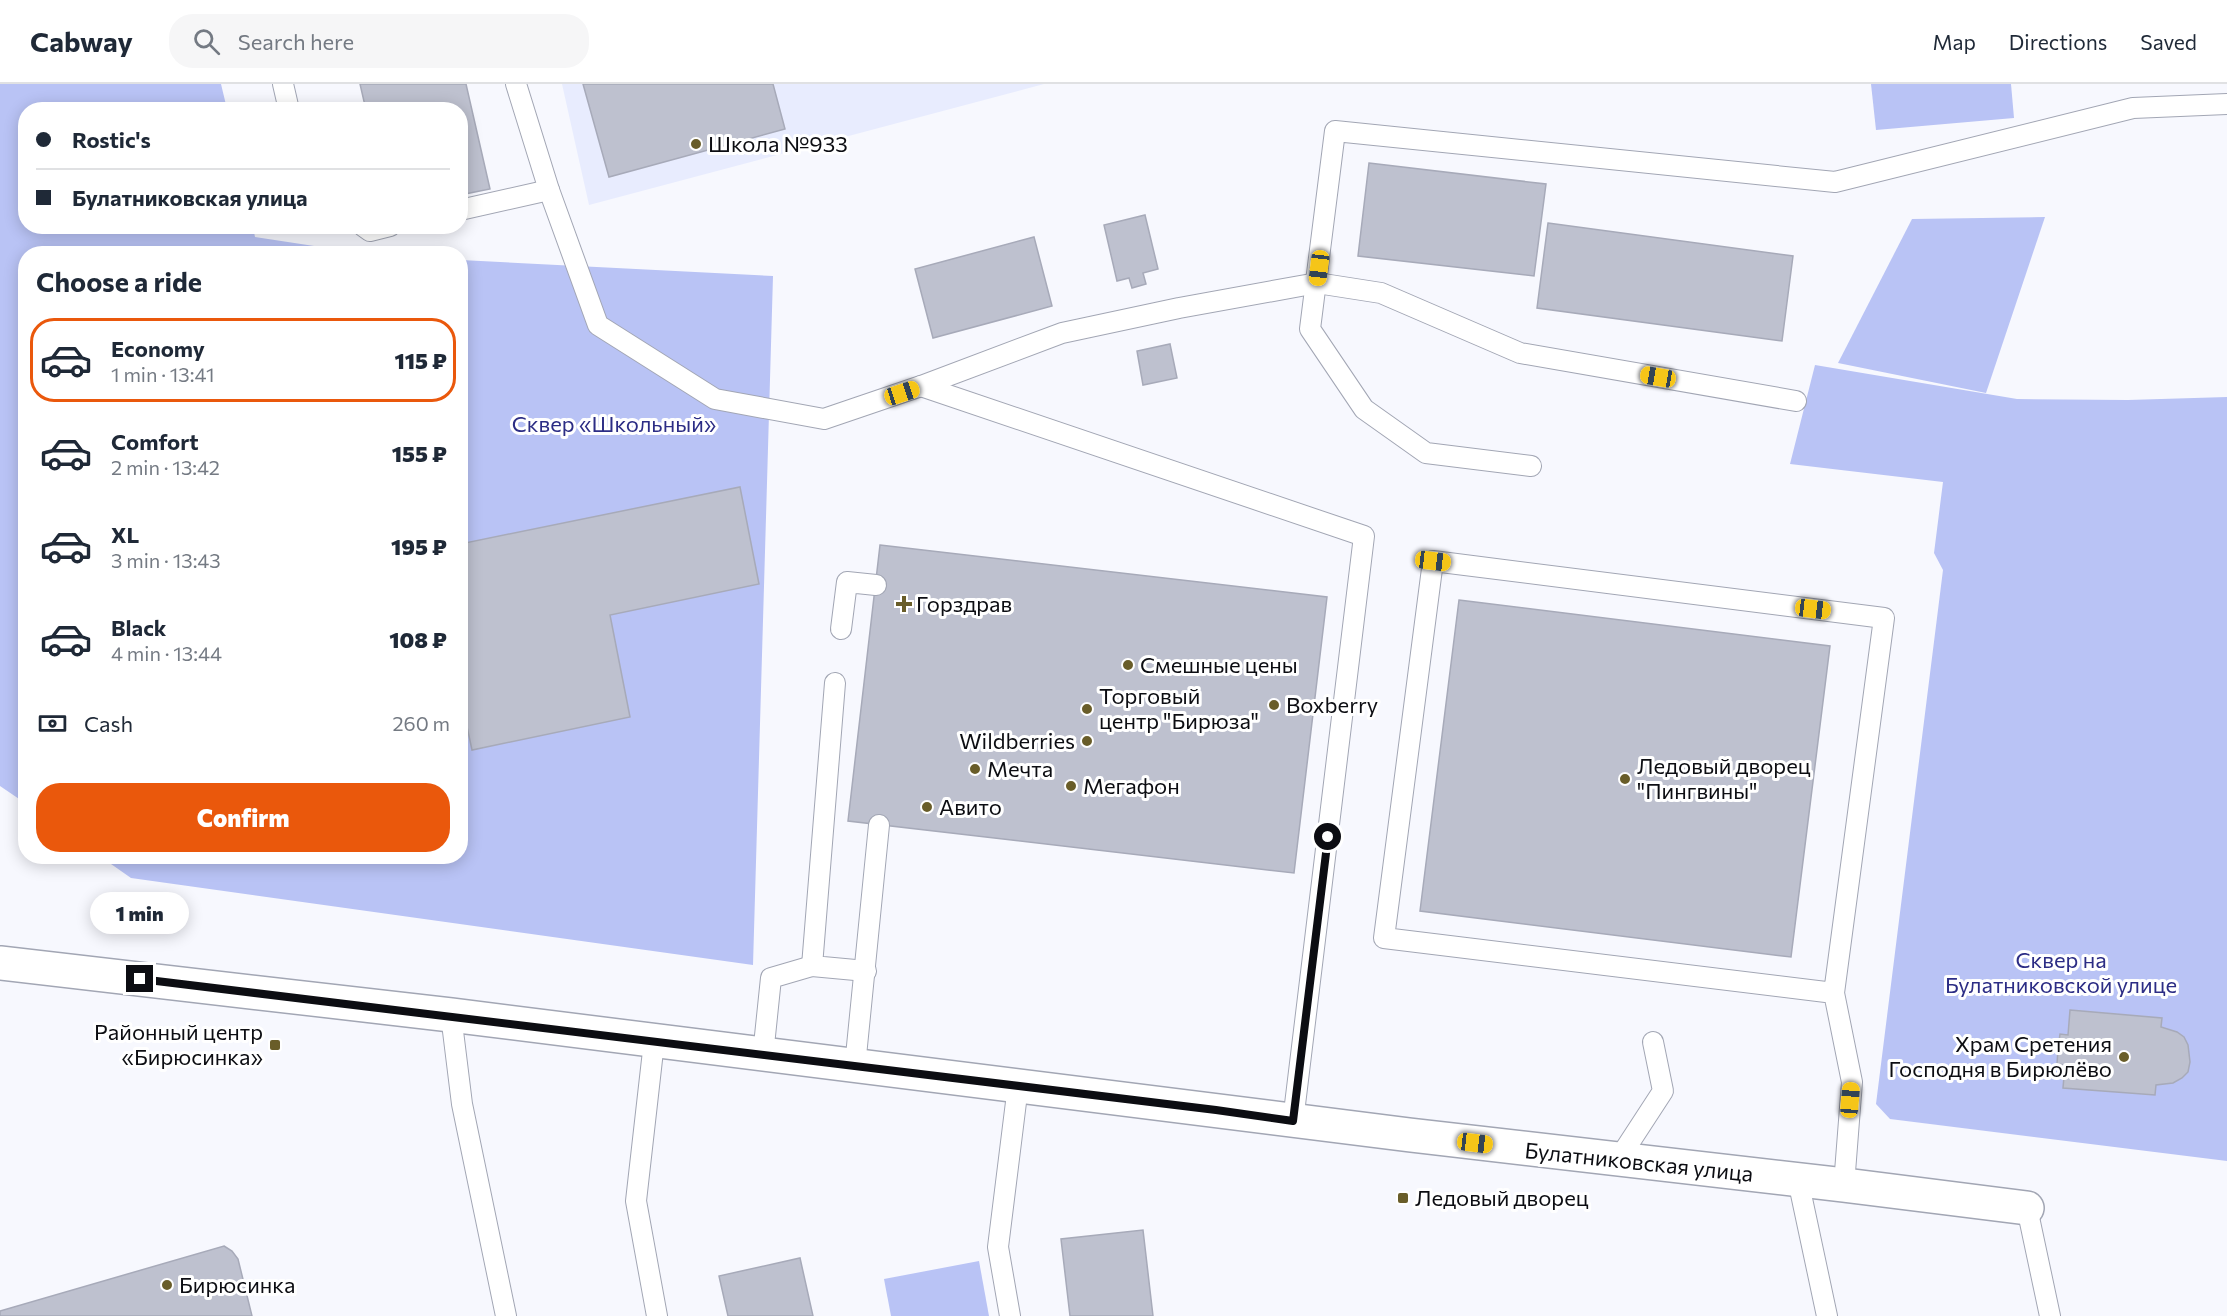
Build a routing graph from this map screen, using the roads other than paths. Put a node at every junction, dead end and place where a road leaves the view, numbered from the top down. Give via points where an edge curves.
1 (283, 84) edge
2 (516, 84) edge
3 (287, 102) edge
4 (2227, 104) edge
5 (549, 190) junction
6 (468, 208) edge
7 (1317, 283) junction
8 (921, 386) junction
9 (1796, 401) dead end
10 (1532, 466) dead end
11 (876, 585) dead end
12 (841, 628) dead end
13 (835, 683) dead end
14 (879, 825) dead end
15 (0, 963) edge
16 (812, 966) junction
17 (866, 971) junction
18 (1834, 993) junction
19 (451, 1015) junction
20 (654, 1042) junction
21 (1653, 1042) dead end
22 (763, 1055) junction
23 (855, 1066) junction
24 (1018, 1086) junction
25 (1293, 1121) junction
26 (1618, 1160) junction
27 (1798, 1180) junction
28 (1844, 1185) junction
29 (2027, 1208) joint
30 (506, 1316) edge
31 (657, 1316) edge
32 (1010, 1316) edge
33 (1827, 1316) edge
34 (2050, 1316) edge

1 - 3 lane
2 - 5 lane
4 - 7 lane via 2133,108 1835,182 1335,131
5 - 6 lane
5 - 8 lane via 598,325 716,399 824,419
7 - 8 lane via 1062,333
7 - 9 lane via 1381,293 1520,353
7 - 10 lane via 1310,329 1364,409 1426,453
8 - 25 lane via 1364,536
11 - 12 lane via 847,582
13 - 16 lane
14 - 17 lane
15 - 19 street, Булатниковская улица
16 - 17 lane
16 - 22 lane via 771,978
17 - 23 lane
18 - 18 lane via 1884,618 1433,561 1384,938
18 - 28 lane via 1852,1082
19 - 20 street, Булатниковская улица
19 - 30 lane via 462,1104
20 - 22 street, Булатниковская улица
20 - 31 lane via 636,1201
21 - 26 lane via 1663,1091
22 - 23 street, Булатниковская улица
23 - 24 street, Булатниковская улица
24 - 25 street, Булатниковская улица
24 - 32 lane via 998,1247
25 - 26 street, Булатниковская улица
26 - 27 street, Булатниковская улица
27 - 28 street, Булатниковская улица
27 - 33 lane
28 - 29 street, Булатниковская улица
29 - 34 lane

